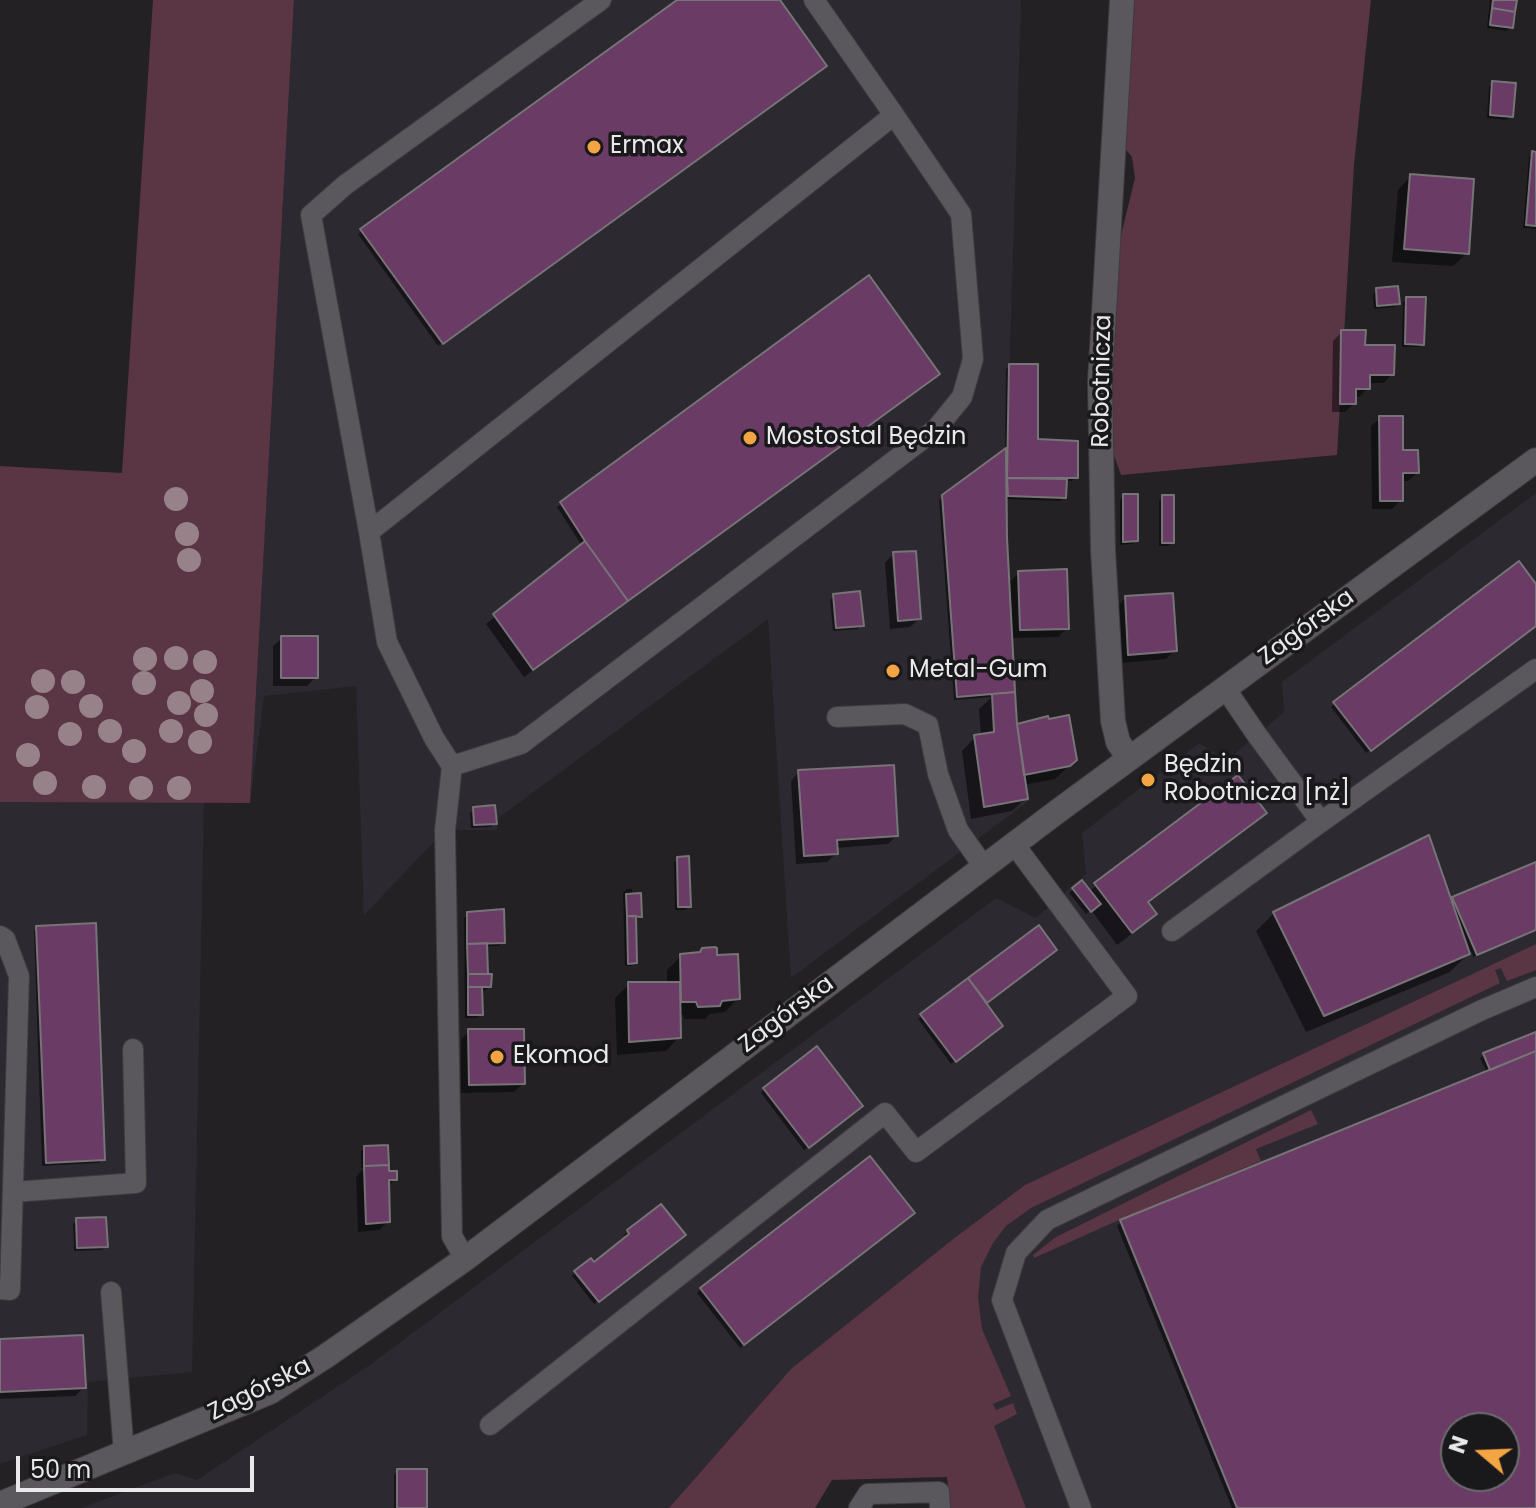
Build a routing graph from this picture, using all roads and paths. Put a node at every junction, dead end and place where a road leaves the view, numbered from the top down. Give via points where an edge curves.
1 (601, 0) edge
2 (814, 0) edge
3 (1122, 0) edge
4 (894, 115) junction
5 (1536, 460) edge
6 (369, 532) junction
7 (1536, 669) edge
8 (1225, 688) junction
9 (837, 717) dead end
10 (1129, 758) junction
11 (452, 766) junction
12 (1321, 822) junction
13 (1014, 844) junction
14 (984, 867) junction
15 (1172, 931) dead end
16 (0, 936) edge
17 (1536, 987) edge
18 (133, 1049) dead end
19 (7, 1141) edge
20 (13, 1192) junction
21 (465, 1259) junction
22 (0, 1289) edge
23 (111, 1292) dead end
24 (490, 1425) dead end
25 (124, 1453) junction
26 (0, 1504) edge
27 (859, 1508) edge
28 (940, 1508) edge
29 (1081, 1508) edge

1 - 6 lane via 311,215
2 - 4 lane
3 - 10 street, Robotnicza via 1100,382 1113,721
4 - 6 lane
4 - 11 lane via 961,214 973,359 962,397 936,429 521,744
5 - 8 street, Zagórska
6 - 11 lane via 387,642
7 - 12 lane
8 - 10 street, Zagórska
8 - 12 lane
9 - 14 lane via 905,714 928,725 958,830
10 - 13 street, Zagórska
11 - 21 lane via 445,830 452,1236
12 - 15 lane
13 - 14 street, Zagórska
13 - 24 lane via 1127,996 916,1152 885,1113
14 - 21 street, Zagórska
16 - 19 lane via 19,976
17 - 29 lane via 1047,1220 1016,1253 1002,1300
18 - 20 lane via 136,1183
19 - 20 lane
20 - 22 lane via 10,1290
21 - 25 street, Zagórska via 270,1392
23 - 25 lane
25 - 26 street, Zagórska
27 - 28 lane via 868,1494 939,1492

